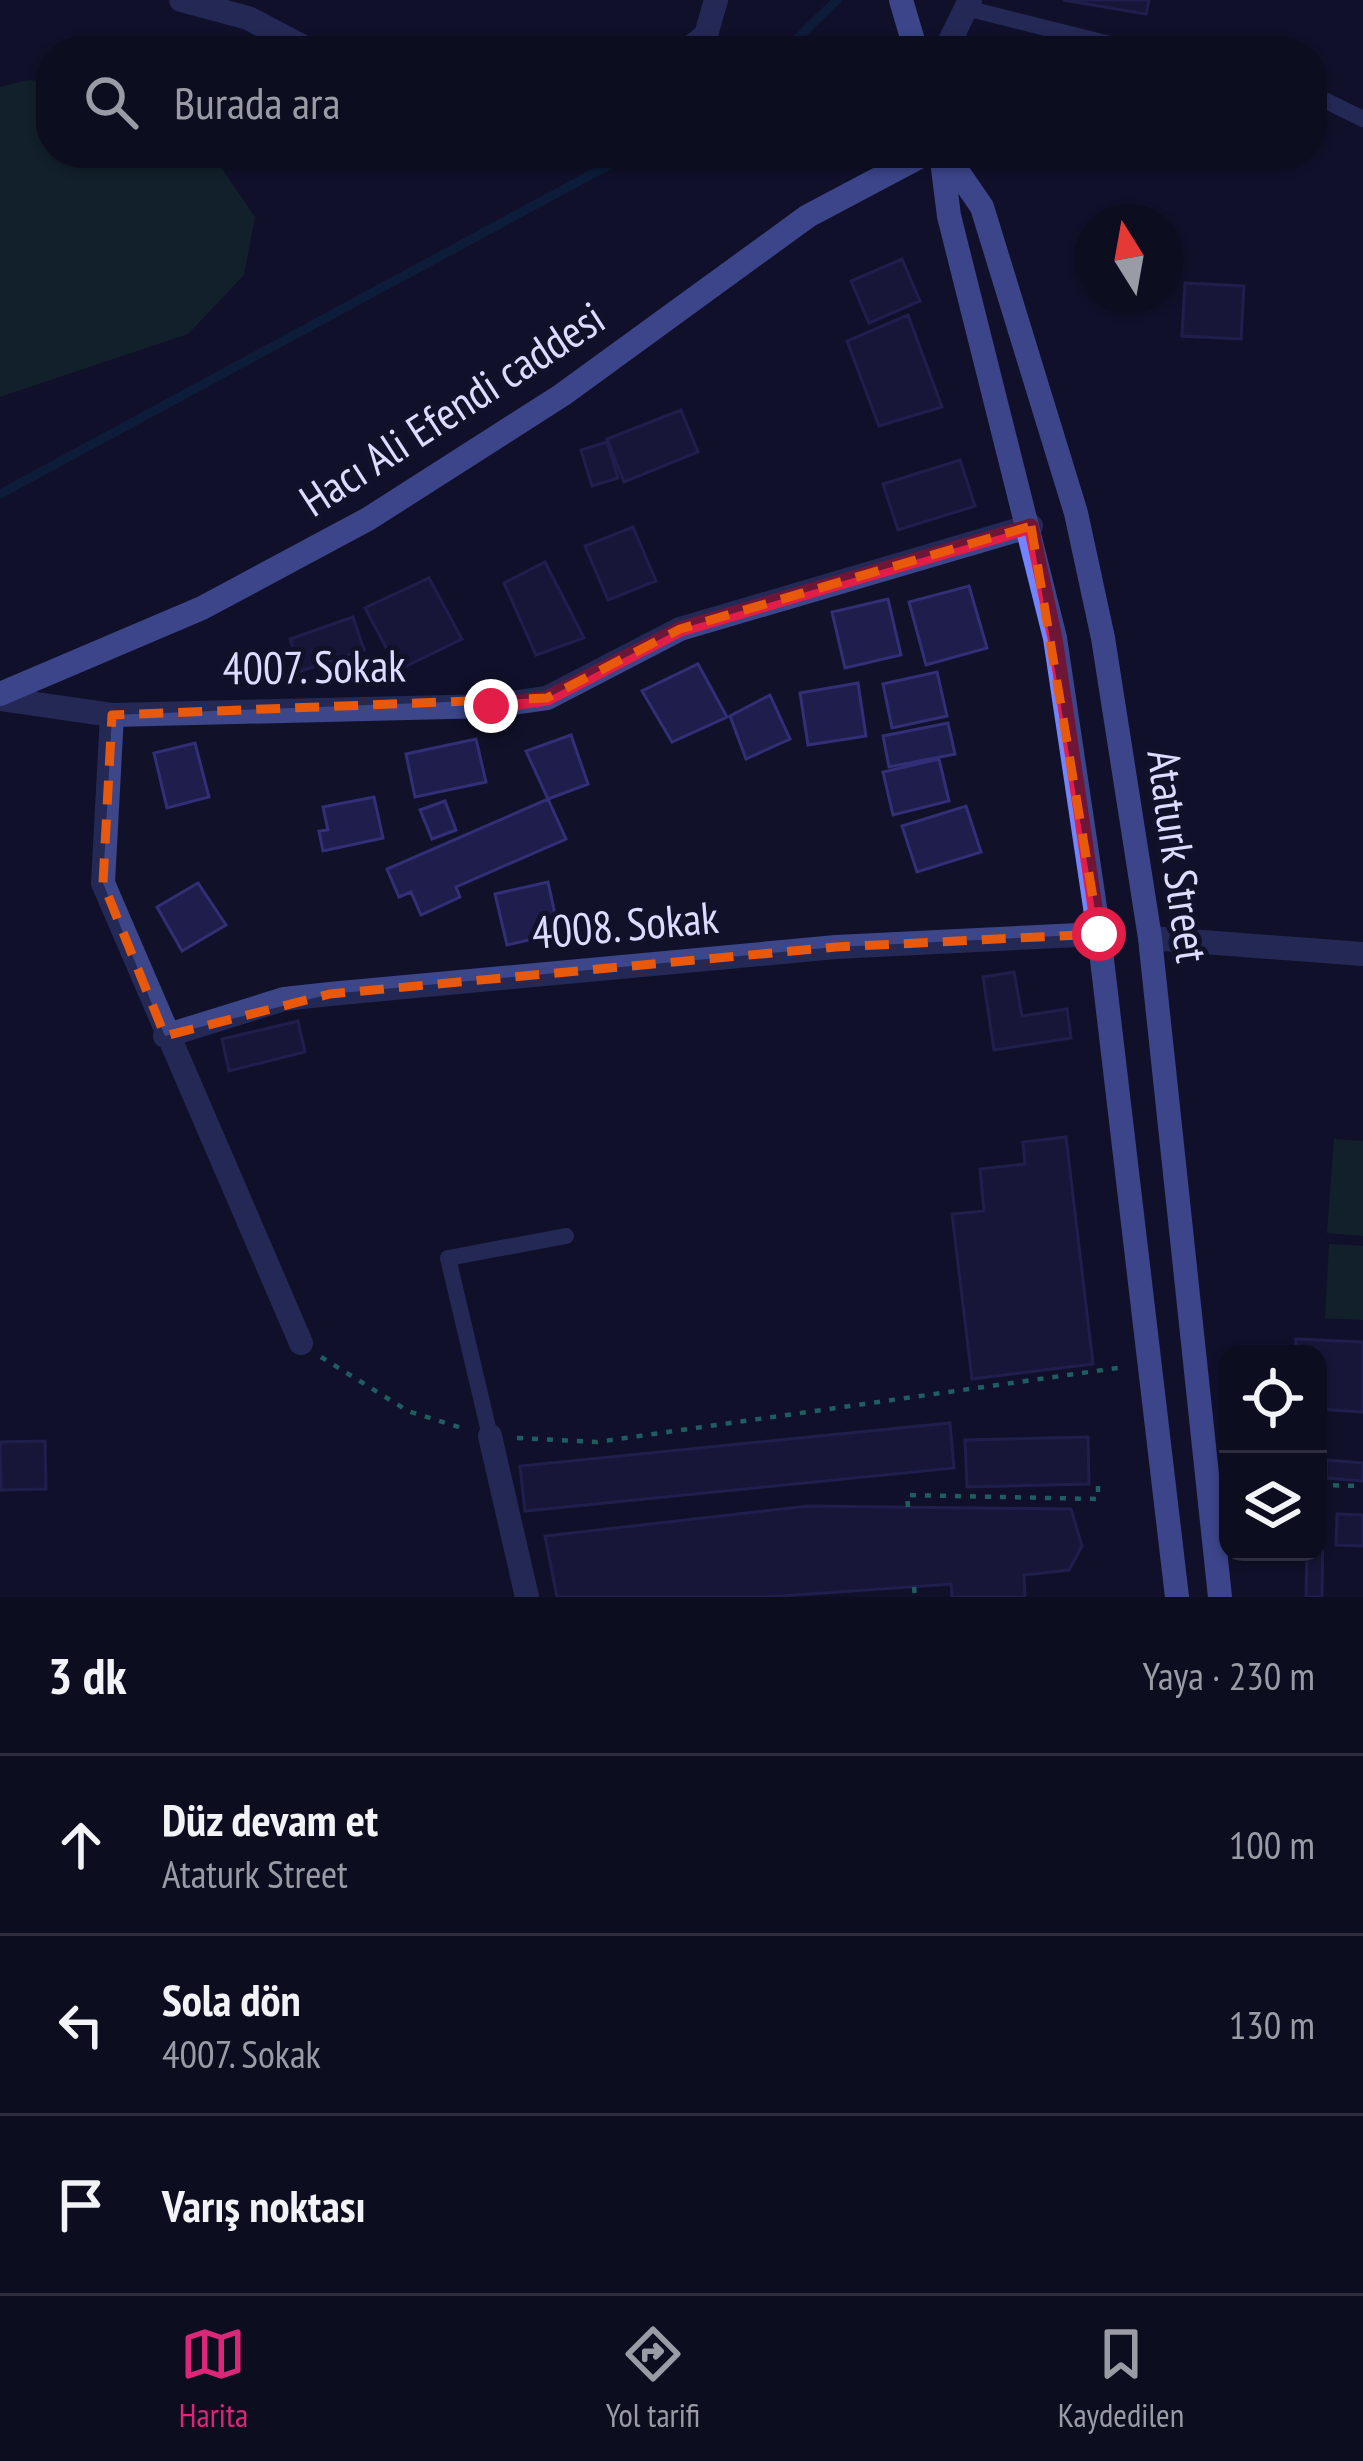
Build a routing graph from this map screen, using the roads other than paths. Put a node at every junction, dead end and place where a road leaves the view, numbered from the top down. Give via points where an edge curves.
1 (181, 0) edge
2 (716, 0) edge
3 (901, 0) edge
4 (968, 4) edge
5 (282, 36) edge
6 (705, 36) edge
7 (912, 36) edge
8 (952, 36) edge
9 (1084, 36) edge
10 (1327, 101) edge
11 (1363, 119) edge
12 (898, 168) edge
13 (945, 168) edge
14 (954, 168) edge
15 (1031, 526) junction
16 (0, 697) edge
17 (112, 715) junction
18 (1099, 934) junction
19 (1150, 938) junction
20 (1363, 954) edge
21 (165, 1036) junction
22 (566, 1236) dead end
23 (302, 1343) road end
24 (490, 1436) joint
25 (527, 1597) edge
26 (1177, 1597) edge
27 (1220, 1597) edge

1 - 5 street
2 - 6 street
3 - 7 street
4 - 8 street
4 - 9 lane
10 - 11 lane
12 - 16 street, Hacı Ali Efendi caddesi via 808,216 562,395 368,518 202,608
13 - 15 street, Ataturk Street via 950,216
14 - 19 street, Ataturk Street via 982,207 1076,513
15 - 17 street, 4007. Sokak via 680,629 547,698
15 - 18 street, Ataturk Street
16 - 17 street, 4007. Sokak
17 - 21 street via 103,884
18 - 21 street, 4008. Sokak via 836,947 307,997
18 - 26 street, Ataturk Street
19 - 20 street
19 - 27 street, Ataturk Street
21 - 23 street
22 - 24 lane via 448,1258
24 - 25 street

